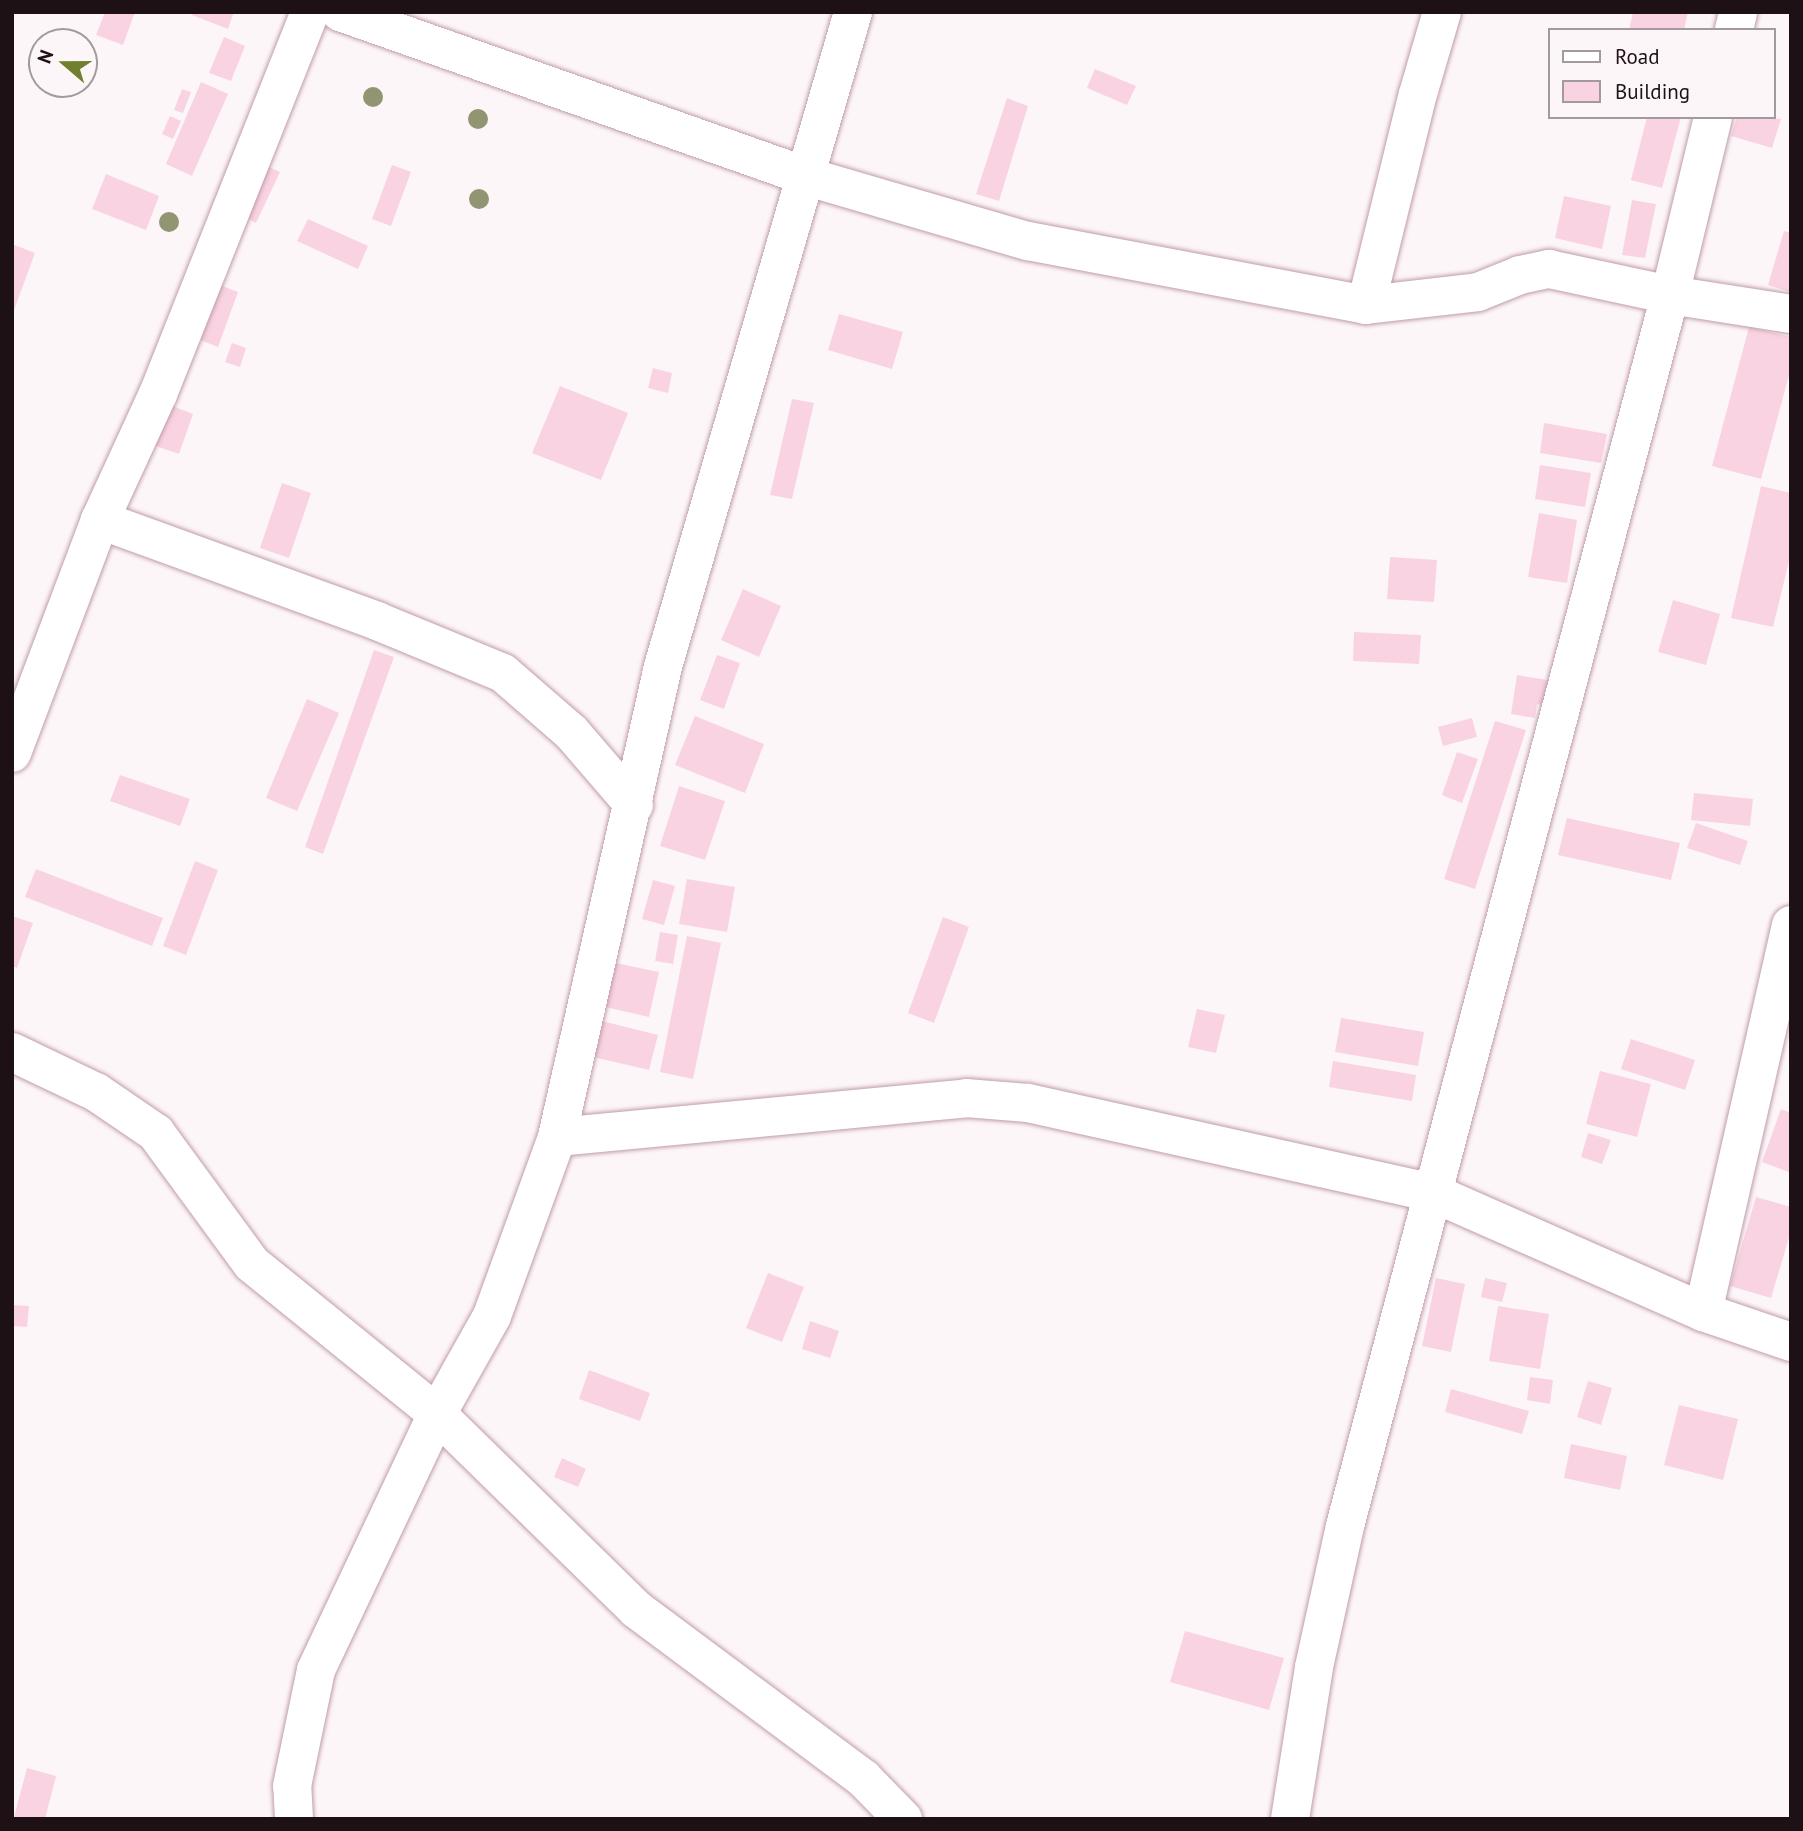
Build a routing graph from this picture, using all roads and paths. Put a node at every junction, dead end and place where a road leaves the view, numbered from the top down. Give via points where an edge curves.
1 (310, 12) edge
2 (341, 12) edge
3 (853, 12) edge
4 (1442, 12) edge
5 (1713, 119) edge
6 (804, 176) junction
7 (1670, 295) junction
8 (1366, 305) junction
9 (1791, 314) edge
10 (100, 520) junction
11 (12, 753) edge
12 (634, 805) junction
13 (1791, 925) edge
14 (12, 1052) edge
15 (557, 1137) junction
16 (1433, 1193) junction
17 (1703, 1312) junction
18 (1791, 1342) edge
19 (437, 1415) junction
20 (294, 1819) edge
21 (903, 1819) edge
22 (1290, 1819) edge

1 - 10 street via 158,394
2 - 6 street
3 - 6 street
4 - 8 street
5 - 7 street
6 - 8 street via 1028,241
6 - 12 street via 662,670
7 - 8 street via 1549,269 1478,292
7 - 9 street
7 - 16 street
10 - 11 street
10 - 12 street via 377,621 503,673 572,733
12 - 15 street
13 - 17 street
14 - 19 street via 96,1092 156,1133 252,1264
15 - 16 street via 965,1098 1028,1102
15 - 19 street via 492,1315
16 - 17 street
16 - 22 street via 1345,1526 1314,1667
17 - 18 street
19 - 20 street via 316,1670 292,1786
19 - 21 street via 636,1609 864,1779

